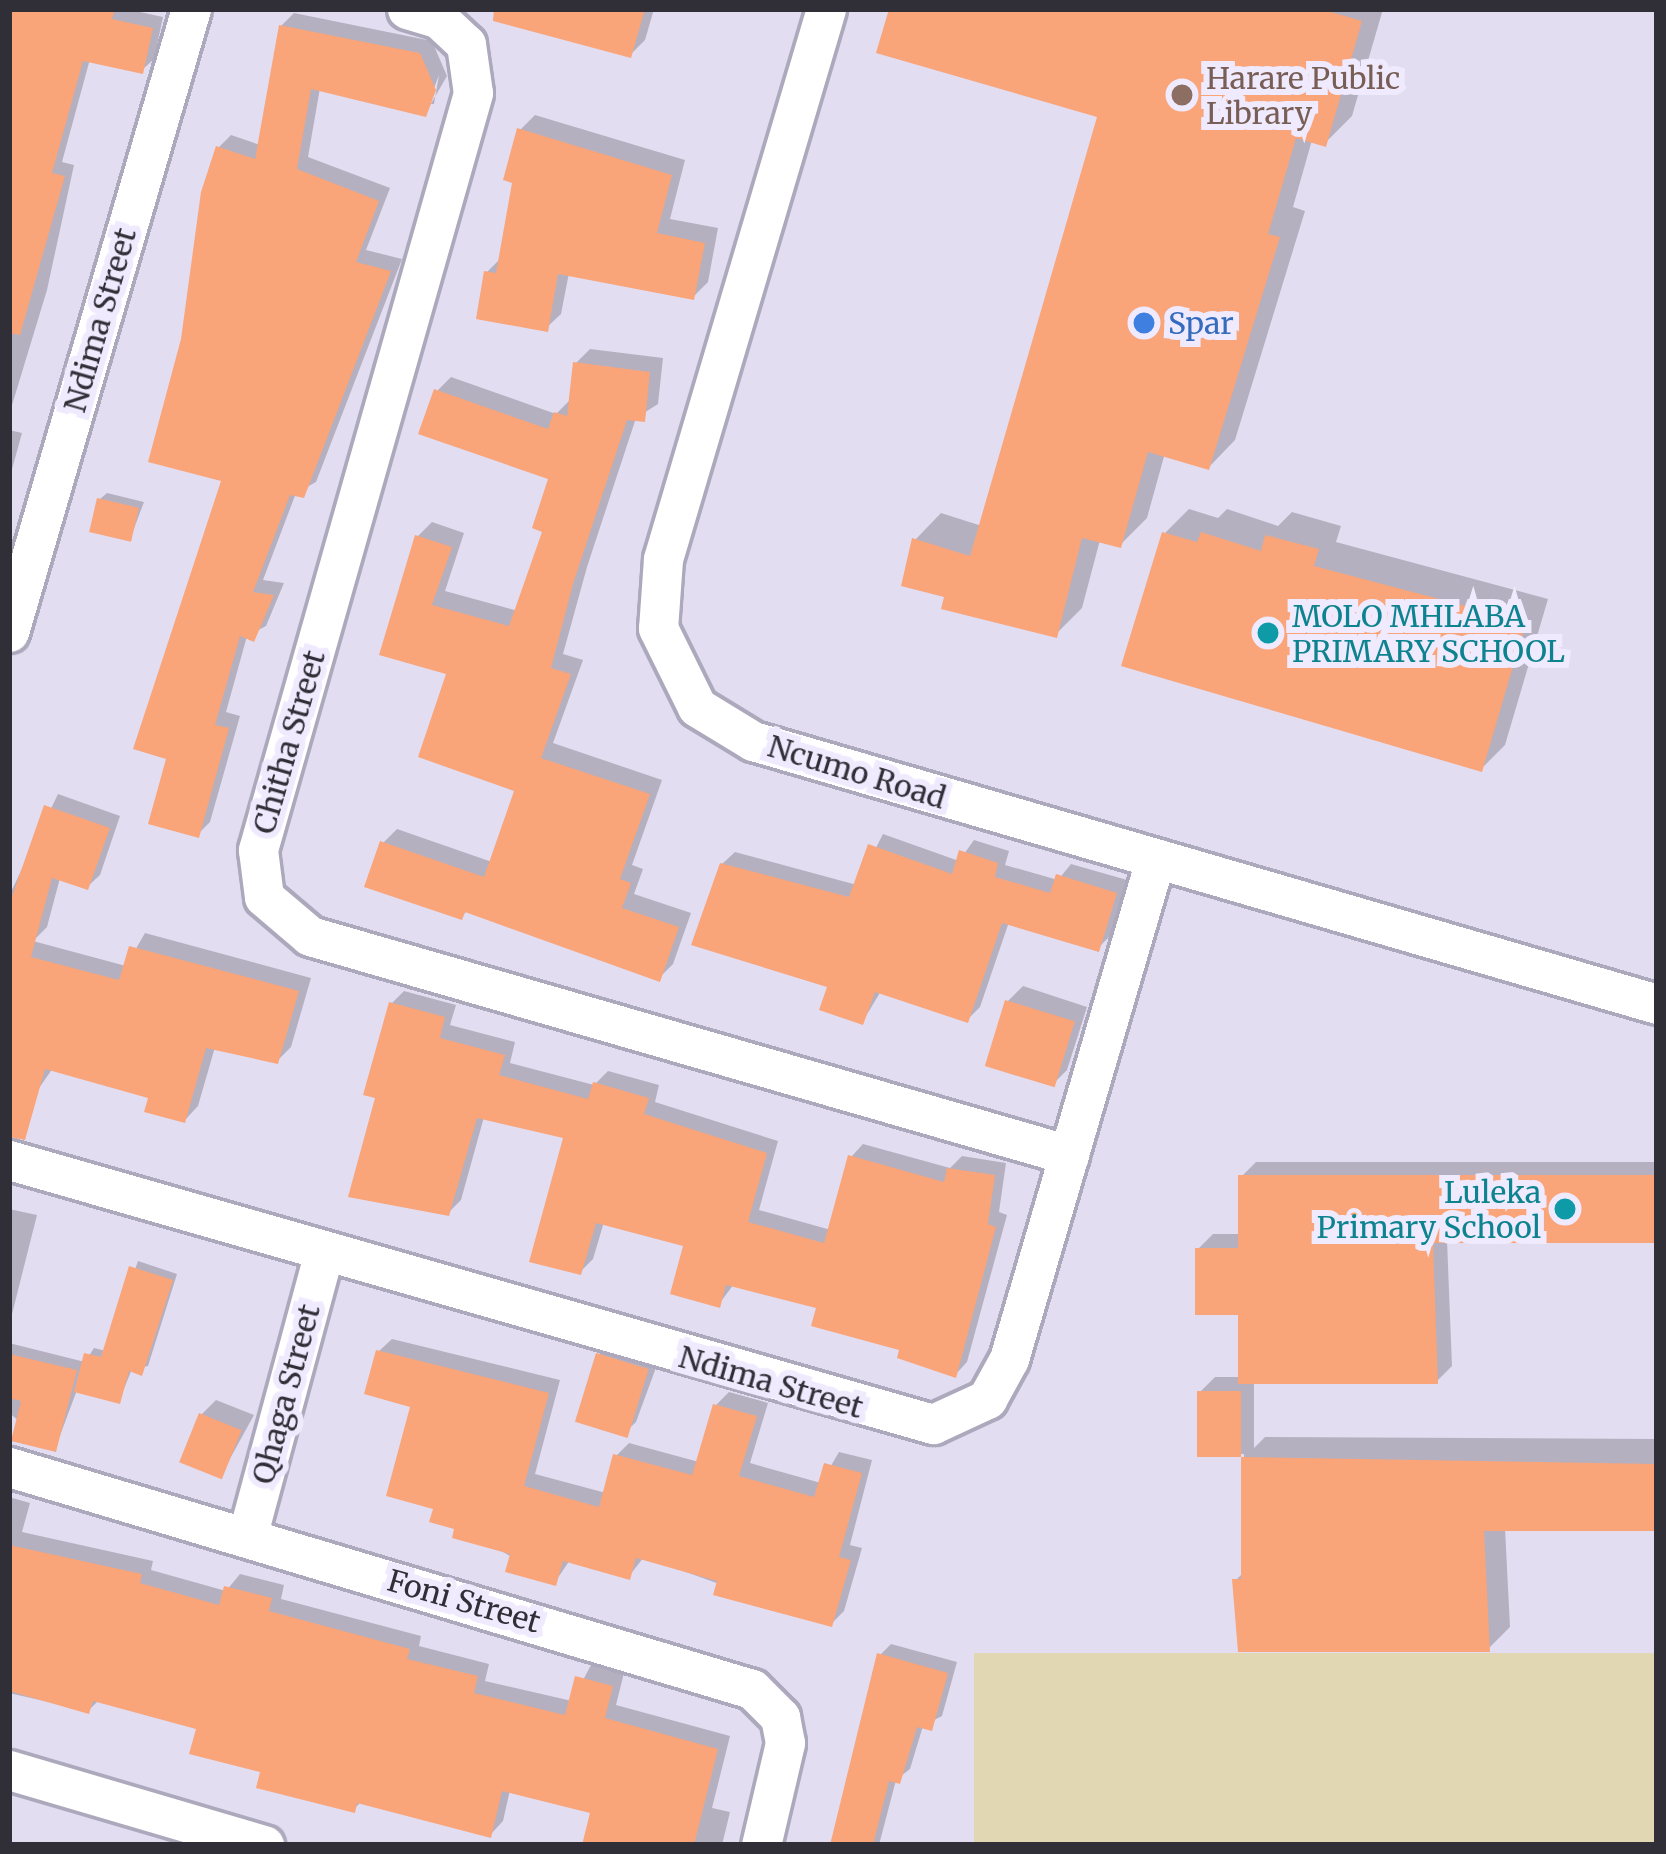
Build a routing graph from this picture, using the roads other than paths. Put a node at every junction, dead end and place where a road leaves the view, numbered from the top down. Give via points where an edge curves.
1 (191, 9) edge
2 (407, 9) edge
3 (826, 9) edge
4 (9, 632) edge
5 (1155, 860) junction
6 (1657, 1004) edge
7 (1070, 1155) junction
8 (9, 1160) edge
9 (324, 1251) junction
10 (9, 1467) edge
11 (247, 1537) junction
12 (9, 1770) edge
13 (264, 1845) edge
14 (761, 1845) edge

1 - 4 street, Ndima Street
2 - 7 street, Chitha Street via 439,19 466,44 473,94 258,850 263,896 310,936
3 - 5 street, Ncumo Road via 663,559 658,628 697,707 753,741
5 - 6 street, Ncumo Road
5 - 7 street, Ndima Street
7 - 9 street, Ndima Street via 1003,1372 987,1399 933,1424
8 - 9 street, Ndima Street
9 - 11 street, Qhaga Street
10 - 11 street, Foni Street
11 - 14 street, Foni Street via 752,1689 780,1717 785,1743
12 - 13 street

